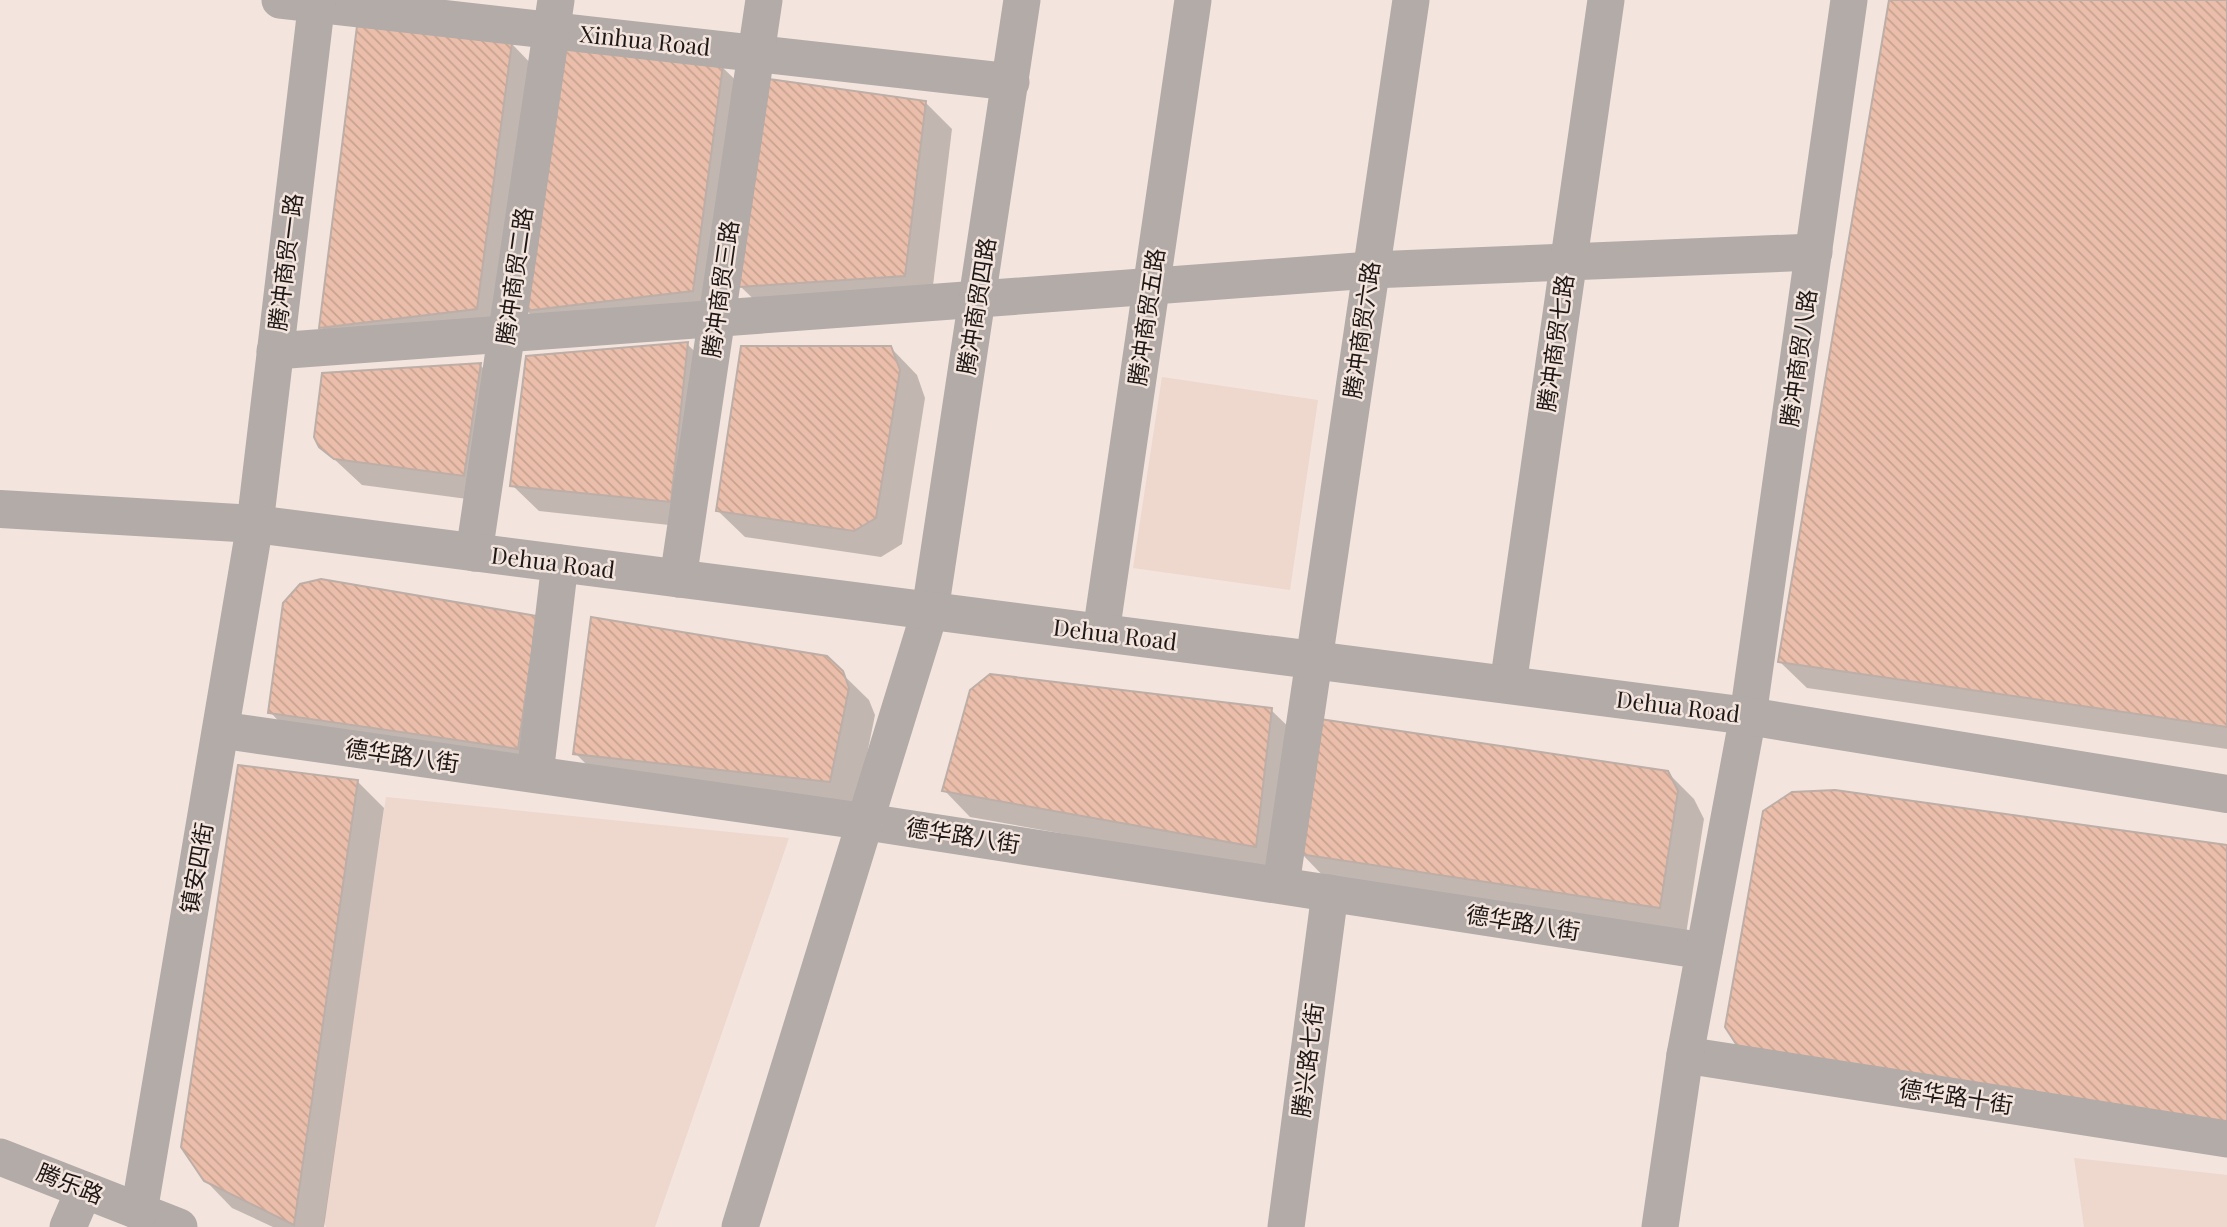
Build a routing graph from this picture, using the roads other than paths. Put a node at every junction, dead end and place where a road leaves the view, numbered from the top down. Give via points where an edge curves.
1 (280, 0) edge
2 (764, 0) edge
3 (1022, 0) edge
4 (1193, 0) edge
5 (1411, 0) edge
6 (1606, 0) edge
7 (1849, 0) edge
8 (317, 2) edge
9 (553, 15) edge
10 (756, 54) junction
11 (1011, 82) junction
12 (1814, 252) junction
13 (1568, 262) junction
14 (1371, 270) junction
15 (1152, 285) junction
16 (978, 298) junction
17 (717, 318) junction
18 (506, 334) junction
19 (275, 351) junction
20 (0, 509) edge
21 (255, 524) junction
22 (474, 552) junction
23 (560, 564) junction
24 (678, 579) junction
25 (930, 611) junction
26 (1101, 633) junction
27 (1313, 660) junction
28 (1508, 685) junction
29 (1748, 716) junction
30 (220, 730) junction
31 (535, 774) junction
32 (2227, 794) edge
33 (867, 822) junction
34 (1280, 885) junction
35 (1330, 893) junction
36 (1704, 951) junction
37 (1685, 1055) junction
38 (2227, 1139) edge
39 (0, 1157) edge
40 (84, 1190) junction
41 (139, 1212) junction
42 (68, 1227) edge
43 (179, 1227) edge
44 (740, 1227) edge
45 (1286, 1227) edge
46 (1660, 1227) edge

1 - 8 street, Xinhua Road
2 - 10 street, 腾冲商贸三路
3 - 11 street, 腾冲商贸四路
4 - 15 street, 腾冲商贸五路
5 - 14 street, 腾冲商贸六路
6 - 13 street, 腾冲商贸七路
7 - 12 street, 腾冲商贸八路
8 - 9 street, Xinhua Road
8 - 19 street, 腾冲商贸一路
9 - 10 street, Xinhua Road
9 - 18 street, 腾冲商贸二路
10 - 11 street, Xinhua Road
10 - 17 street, 腾冲商贸三路
11 - 16 street, 腾冲商贸四路
12 - 13 street
12 - 29 street, 腾冲商贸八路
13 - 14 street
13 - 28 street, 腾冲商贸七路
14 - 15 street
14 - 27 street, 腾冲商贸六路
15 - 16 street
15 - 26 street, 腾冲商贸五路
16 - 17 street
16 - 25 street, 腾冲商贸四路
17 - 18 street
17 - 24 street, 腾冲商贸三路
18 - 19 street
18 - 22 street, 腾冲商贸二路
19 - 21 street, 腾冲商贸一路
20 - 21 street, Dehua Road
21 - 22 street, Dehua Road
21 - 30 street, 镇安四街
22 - 23 street, Dehua Road
23 - 24 street, Dehua Road
23 - 31 street
24 - 25 street, Dehua Road
25 - 26 street, Dehua Road
25 - 33 street, 腾冲商贸四路
26 - 27 street, Dehua Road
27 - 28 street, Dehua Road
27 - 34 street, 腾冲商贸六路
28 - 29 street, Dehua Road
29 - 32 street, Dehua Road
29 - 36 street, 腾冲商贸八路
30 - 31 street, 德华路八街
30 - 41 street, 镇安四街
31 - 33 street, 德华路八街
33 - 34 street, 德华路八街
33 - 44 street, 腾冲商贸四路
34 - 35 street, 德华路八街
35 - 36 street, 德华路八街
35 - 45 street, 腾兴路七街
36 - 37 street, 腾冲商贸八路
37 - 38 street, 德华路十街
37 - 46 street, 腾冲商贸八路
39 - 40 street, 腾乐路
40 - 41 street, 腾乐路
40 - 42 street
41 - 43 street, 腾乐路

